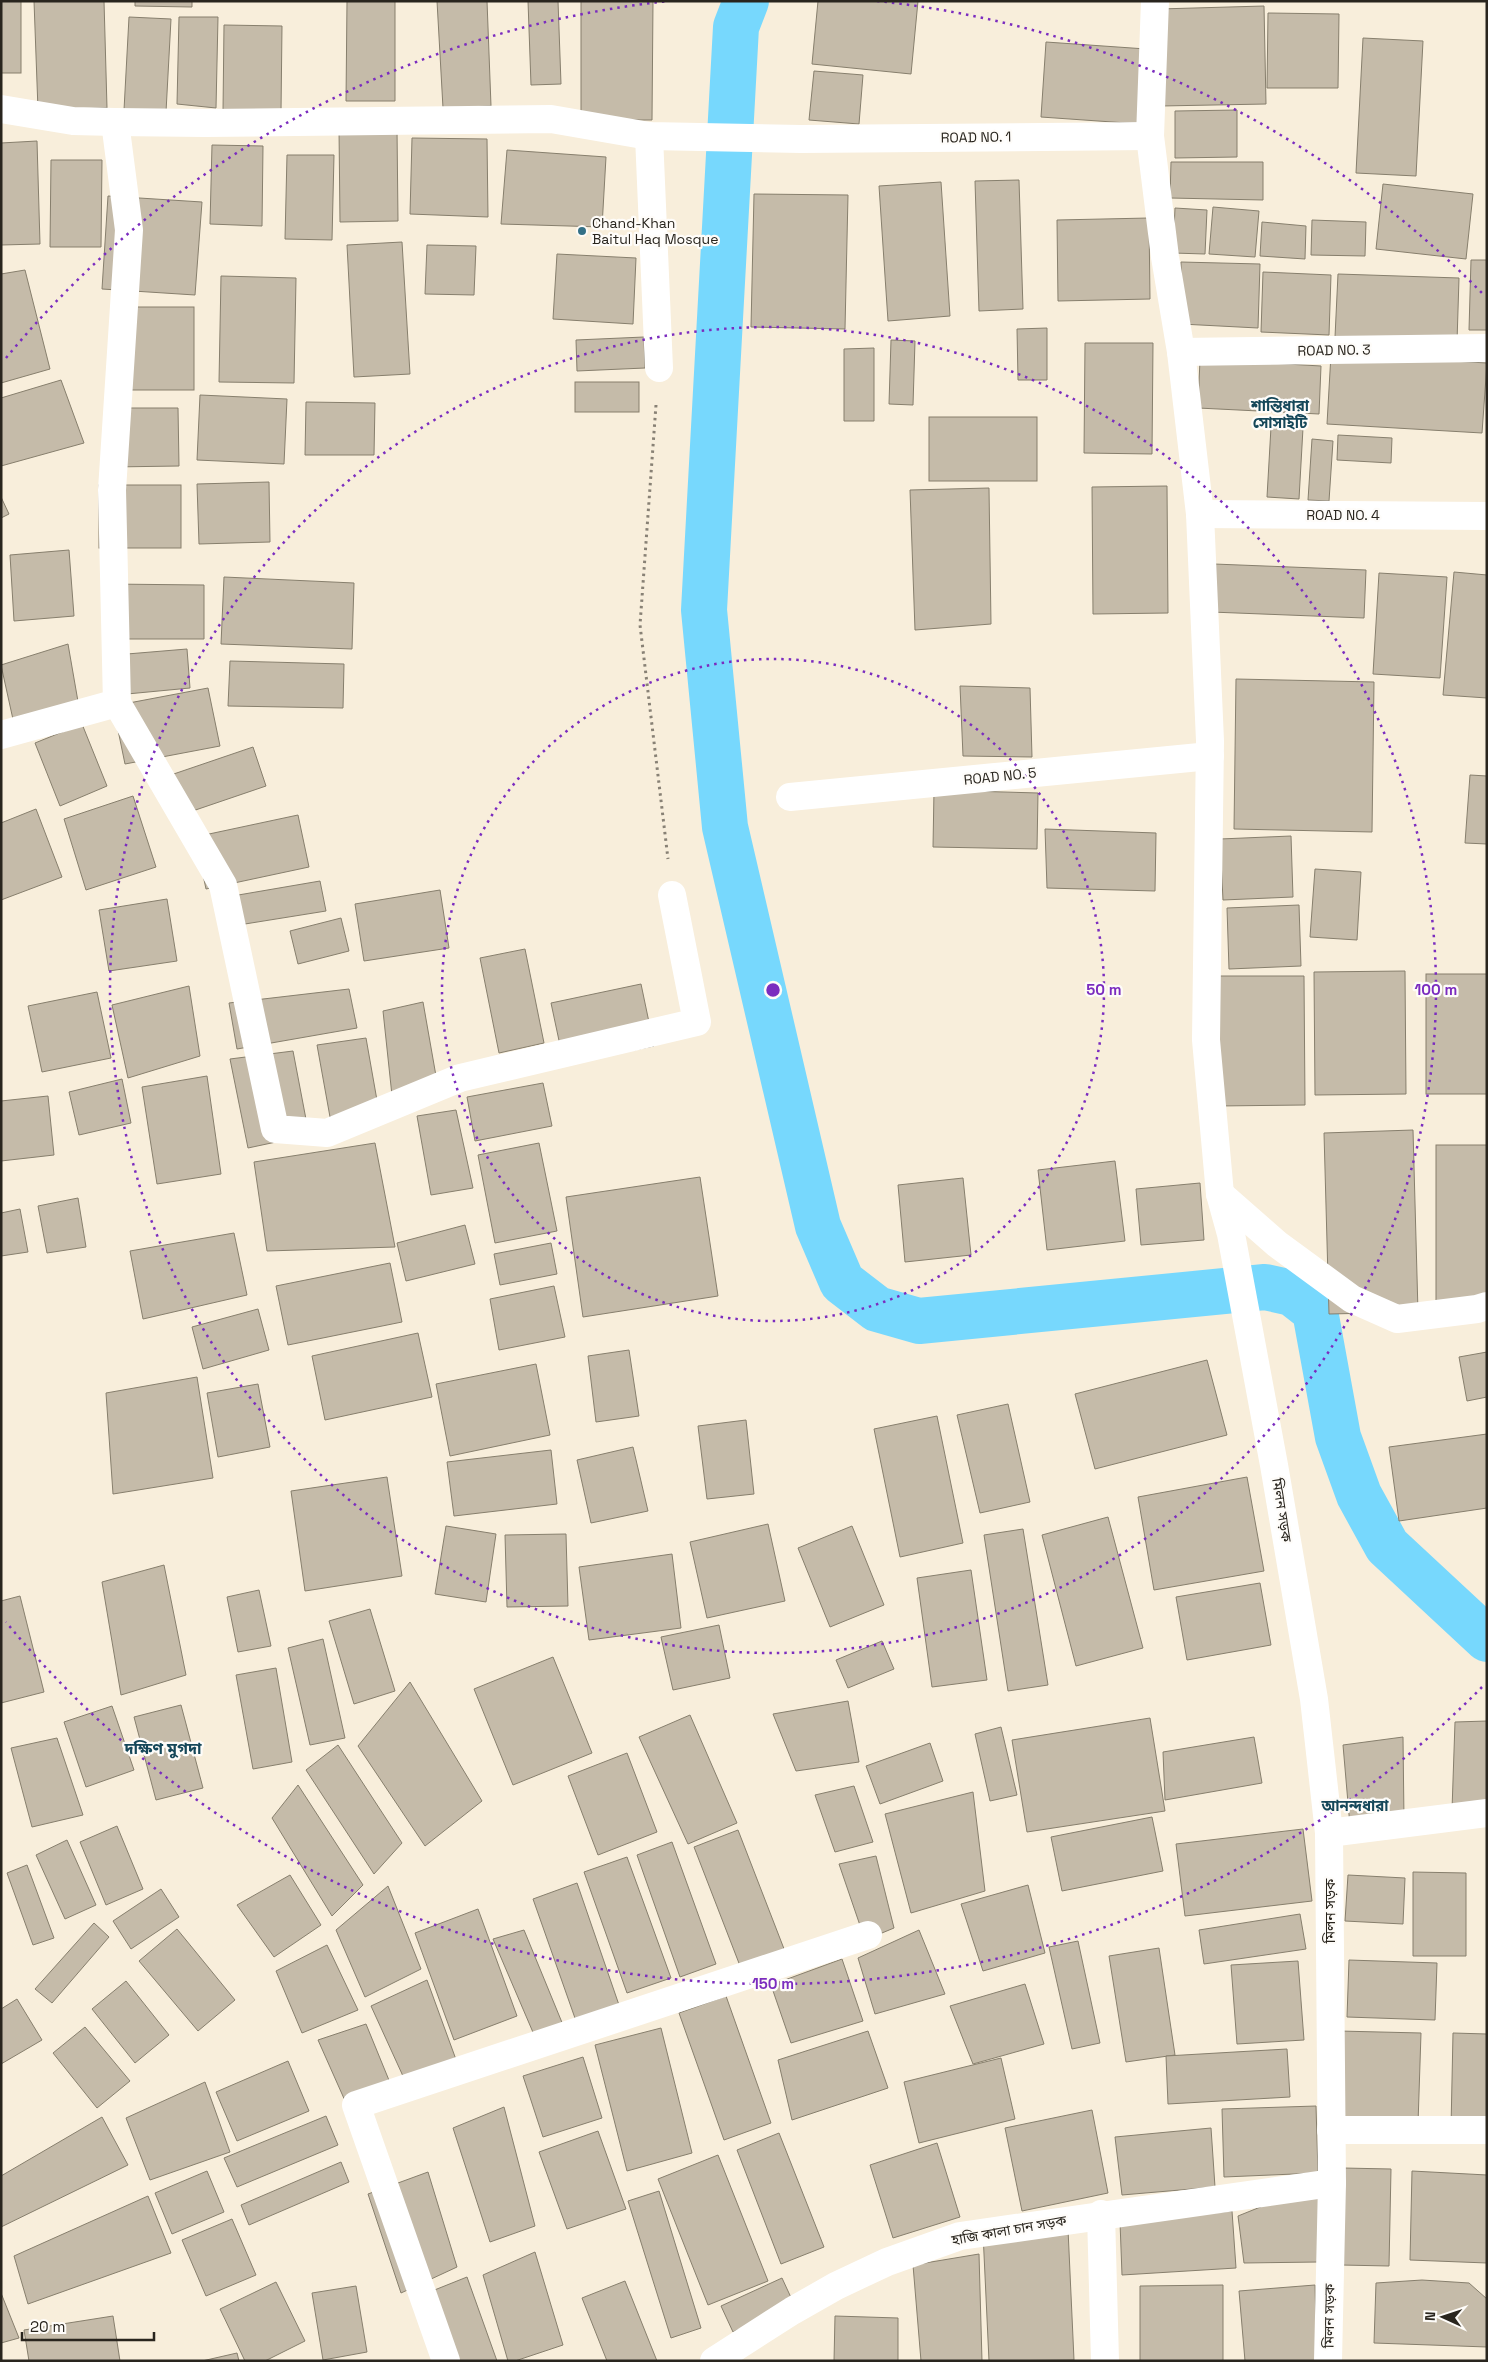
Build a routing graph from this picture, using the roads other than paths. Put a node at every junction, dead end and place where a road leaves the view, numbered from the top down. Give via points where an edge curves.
1 (1155, 1) edge
2 (1, 109) edge
3 (115, 122) junction
4 (660, 136) junction
5 (1150, 136) junction
6 (1487, 348) edge
7 (1181, 352) junction
8 (659, 368) road end
9 (1200, 514) junction
10 (1487, 516) edge
11 (117, 703) junction
12 (1, 735) edge
13 (1210, 756) junction
14 (790, 797) dead end
15 (672, 894) road end
16 (1220, 1194) junction
17 (1487, 1306) edge
18 (1487, 1813) edge
19 (1329, 1833) junction
20 (868, 1935) dead end
21 (1332, 2130) junction
22 (1487, 2130) edge
23 (1332, 2183) junction
24 (1101, 2214) junction
25 (446, 2361) edge
26 (714, 2361) edge
27 (1105, 2361) edge
28 (1328, 2361) edge

1 - 5 street, মিলন সড়ক
2 - 3 street, ROAD NO. 1 via 73,121
3 - 4 street, ROAD NO. 1 via 551,119
3 - 11 street via 129,230 112,490
4 - 5 street, ROAD NO. 1 via 801,139
4 - 8 street
5 - 7 street, মিলন সড়ক
6 - 7 street, ROAD NO. 3
7 - 9 street, মিলন সড়ক
9 - 10 street, ROAD NO. 4
9 - 13 street, মিলন সড়ক
11 - 12 street
11 - 15 street via 223,884 275,1129 327,1133 460,1078 697,1022
13 - 14 street, ROAD NO. 5
13 - 16 street, মিলন সড়ক via 1206,1040
16 - 17 street via 1276,1244 1352,1299 1397,1319 1477,1310
16 - 19 street, মিলন সড়ক via 1231,1234 1274,1465 1314,1699
18 - 19 street
19 - 21 street, মিলন সড়ক
20 - 25 street via 356,2105
21 - 22 street
21 - 23 street, মিলন সড়ক
23 - 24 street, হাজি কালা চান সড়ক
23 - 28 street, মিলন সড়ক
24 - 26 street, হাজি কালা চান সড়ক via 960,2236 887,2262 792,2311
24 - 27 street

